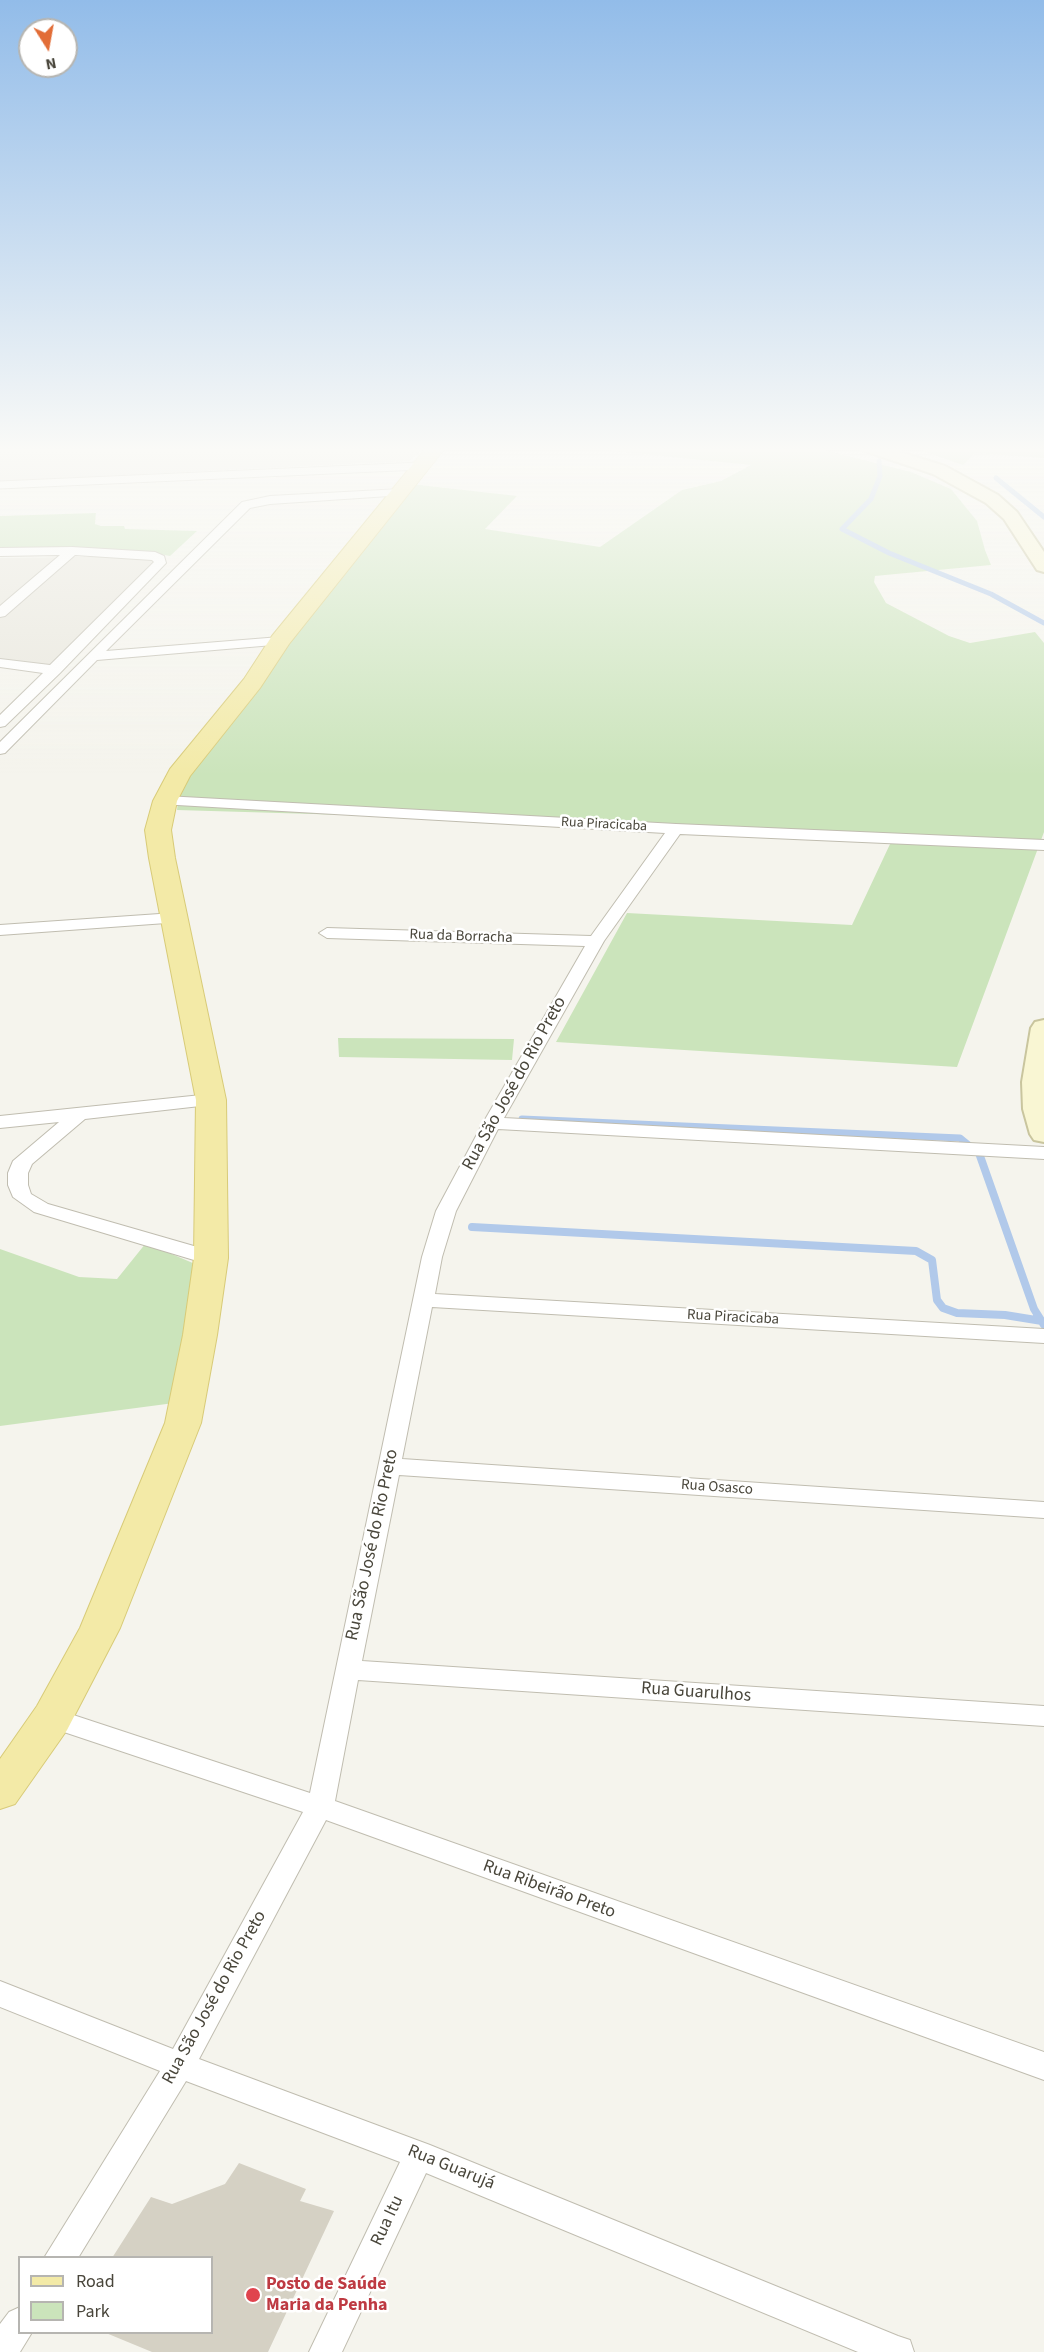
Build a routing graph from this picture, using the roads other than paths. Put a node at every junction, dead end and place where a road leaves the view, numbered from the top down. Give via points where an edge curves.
1 (65, 557) edge
2 (150, 557) edge
3 (192, 557) edge
4 (348, 557) edge
5 (0, 613) edge
6 (280, 641) junction
7 (95, 656) junction
8 (0, 663) edge
9 (55, 670) junction
10 (0, 723) edge
11 (0, 750) edge
12 (165, 801) junction
13 (676, 829) junction
14 (1044, 845) edge
15 (174, 918) junction
16 (0, 930) edge
17 (327, 933) dead end
18 (596, 940) junction
19 (1044, 1028) edge
20 (1039, 1082) edge
21 (212, 1100) junction
22 (79, 1114) junction
23 (0, 1122) edge
24 (492, 1123) junction
25 (1044, 1134) edge
26 (1044, 1154) edge
27 (211, 1258) junction
28 (423, 1300) junction
29 (1044, 1336) edge
30 (390, 1466) junction
31 (1044, 1510) edge
32 (348, 1670) junction
33 (1044, 1716) edge
34 (52, 1718) junction
35 (0, 1792) edge
36 (320, 1807) junction
37 (0, 1994) edge
38 (180, 2065) junction
39 (1044, 2066) edge
40 (419, 2154) junction
41 (61, 2256) edge
42 (18, 2326) edge
43 (2, 2352) edge
44 (325, 2352) edge
45 (898, 2352) edge

1 - 5 street
2 - 9 street via 160,559 158,567
3 - 7 street
4 - 6 main road
6 - 7 street
6 - 12 main road via 252,683 179,774
7 - 11 street
8 - 9 street
9 - 10 street
12 - 13 street, Rua Piracicaba
12 - 15 main road via 158,830
13 - 14 street, Rua Piracicaba
13 - 18 street, Rua São José do Rio Preto
15 - 16 street
15 - 21 main road
17 - 18 street, Rua da Borracha
18 - 24 street, Rua São José do Rio Preto
19 - 20 main road
20 - 25 main road via 1037,1109
21 - 22 street
21 - 27 main road
22 - 23 street
22 - 27 street via 23,1161 18,1185 23,1197 41,1208
24 - 26 street
24 - 28 street, Rua São José do Rio Preto via 446,1211
27 - 34 main road via 183,1423 99,1628
28 - 29 street, Rua Piracicaba
28 - 30 street, Rua São José do Rio Preto
30 - 31 street, Rua Osasco
30 - 32 street, Rua São José do Rio Preto
32 - 33 street, Rua Guarulhos
32 - 36 street, Rua São José do Rio Preto
34 - 35 main road
34 - 36 street, Rua Ribeirão Preto
36 - 38 street, Rua São José do Rio Preto
36 - 39 street, Rua Ribeirão Preto
37 - 38 street, Rua Guarujá
38 - 40 street, Rua Guarujá
38 - 41 street, Rua São José do Rio Preto
40 - 44 street, Rua Itu
40 - 45 street, Rua Guarujá
42 - 43 street

